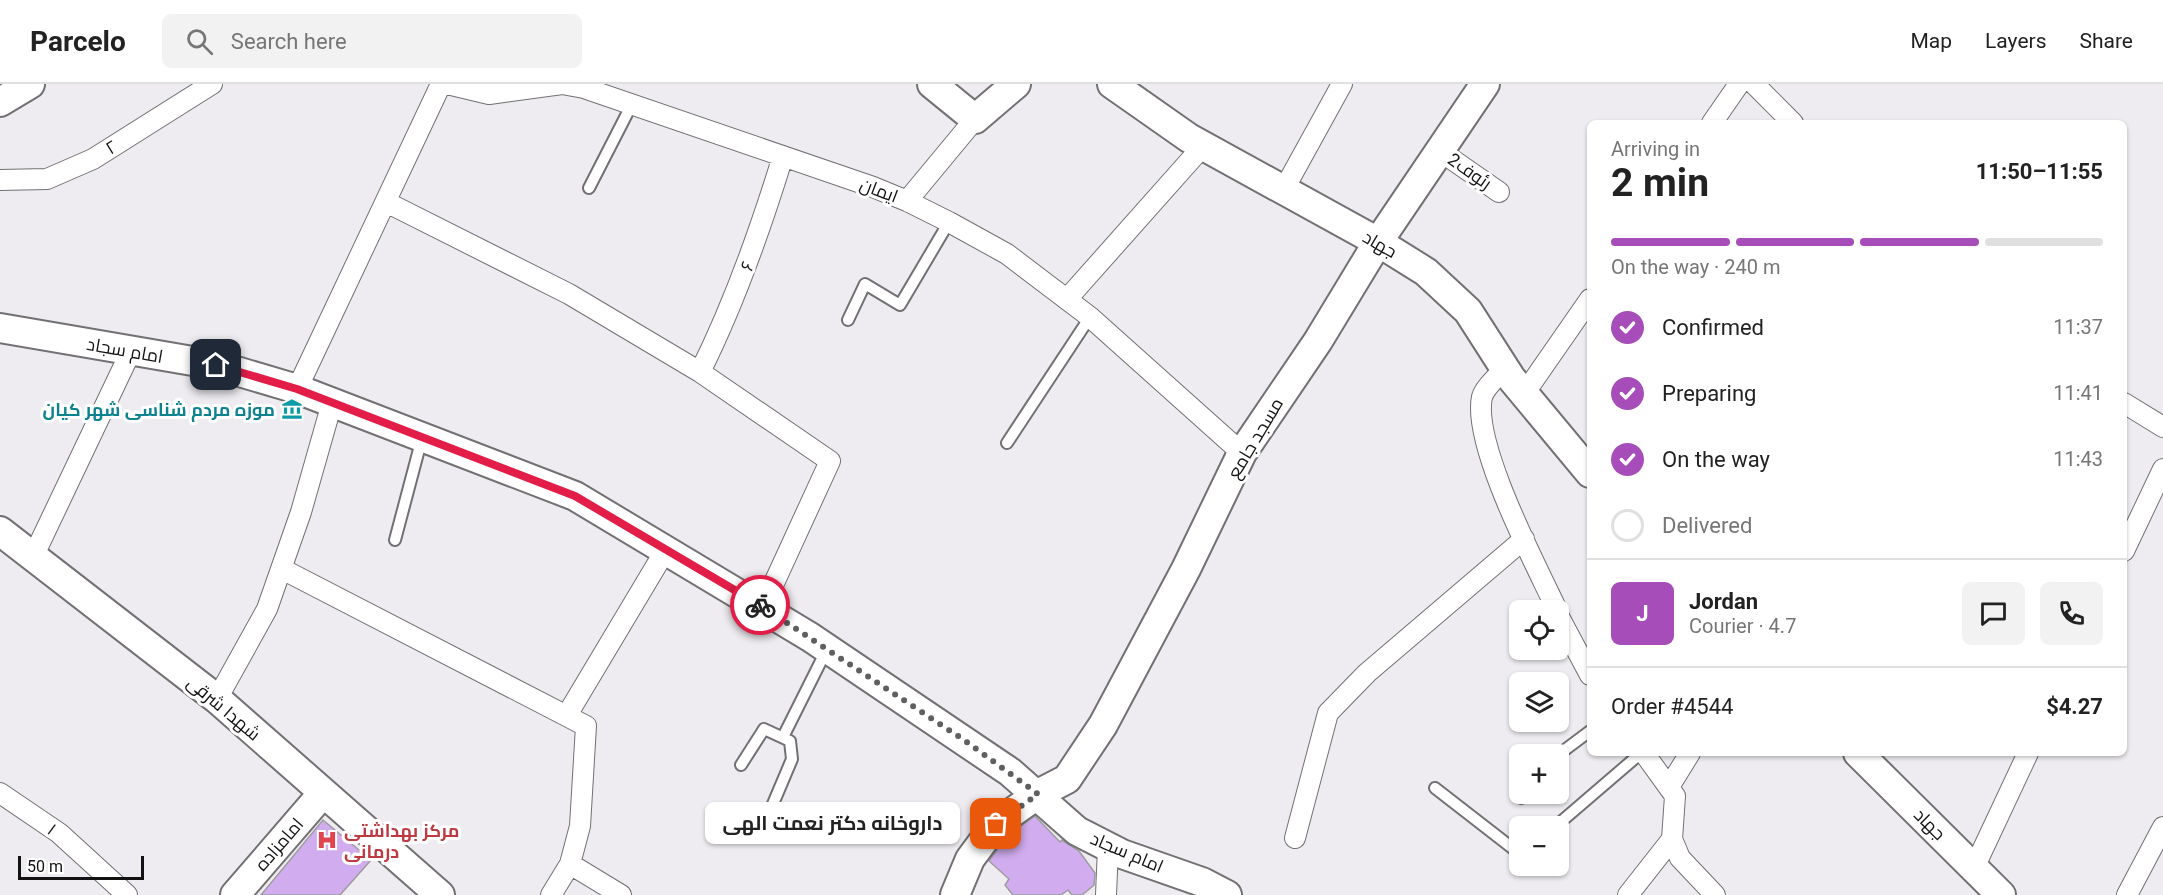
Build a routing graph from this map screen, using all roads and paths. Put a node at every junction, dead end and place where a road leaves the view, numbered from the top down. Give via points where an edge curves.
1 (30, 84) edge
2 (212, 84) edge
3 (441, 84) edge
4 (447, 84) edge
5 (562, 84) edge
6 (932, 84) edge
7 (1016, 84) edge
8 (1112, 84) edge
9 (1342, 84) edge
10 (1485, 84) edge
11 (1739, 84) edge
12 (1754, 84) edge
13 (0, 102) edge
14 (632, 104) junction
15 (975, 119) junction
16 (1714, 120) edge
17 (1790, 120) edge
18 (1203, 146) junction
19 (1440, 151) junction
20 (783, 156) junction
21 (0, 180) edge
22 (589, 188) dead end
23 (1283, 191) junction
24 (1499, 192) dead end
25 (907, 201) junction
26 (386, 202) junction
27 (949, 222) junction
28 (1378, 242) junction
29 (1066, 299) junction
30 (1587, 304) edge
31 (1090, 317) junction
32 (848, 320) dead end
33 (0, 328) edge
34 (131, 351) junction
35 (1505, 368) junction
36 (700, 372) junction
37 (297, 389) junction
38 (1524, 394) junction
39 (332, 403) junction
40 (2127, 405) edge
41 (2163, 427) edge
42 (422, 438) junction
43 (1007, 443) dead end
44 (1242, 453) junction
45 (1587, 469) edge
46 (2163, 469) edge
47 (0, 531) edge
48 (1524, 539) junction
49 (395, 540) dead end
50 (2127, 545) edge
51 (665, 551) junction
52 (33, 557) junction
53 (282, 568) junction
54 (1552, 600) edge
55 (763, 607) junction
56 (1569, 634) edge
57 (827, 649) junction
58 (1587, 669) edge
59 (217, 699) junction
60 (567, 715) junction
61 (1587, 733) edge
62 (783, 737) junction
63 (1569, 747) edge
64 (1638, 756) edge
65 (1644, 756) edge
66 (1688, 756) edge
67 (1863, 756) edge
68 (2027, 756) edge
69 (741, 765) dead end
70 (1668, 787) junction
71 (1435, 789) dead end
72 (0, 793) edge
73 (323, 793) junction
74 (1038, 794) junction
75 (770, 811) dead end
76 (1568, 816) edge
77 (2163, 827) edge
78 (1295, 838) dead end
79 (1671, 839) junction
80 (1509, 846) edge
81 (1108, 847) junction
82 (570, 864) junction
83 (1974, 868) junction
84 (127, 895) edge
85 (235, 895) edge
86 (440, 895) edge
87 (551, 895) edge
88 (621, 895) edge
89 (955, 895) edge
90 (1106, 895) edge
91 (1227, 895) edge
92 (1628, 895) edge
93 (1715, 895) edge
94 (2001, 895) edge
95 (2127, 895) edge

1 - 13 street
2 - 21 street, ۲ via 93,159 47,179
3 - 26 street
4 - 5 street, ایمان via 489,94
5 - 14 street, ایمان
6 - 15 street
7 - 15 street
8 - 18 street, جهاد
9 - 23 street
10 - 19 street, مسجد جامع
11 - 16 street
12 - 17 street
14 - 20 street, ایمان
14 - 22 lane
15 - 25 street
18 - 23 street, جهاد
18 - 29 street
19 - 24 street, رئوف2
19 - 28 street, مسجد جامع
20 - 25 street, ایمان
20 - 36 street, ۶ via 758,239 729,314
23 - 28 street, جهاد
25 - 27 street, ایمان
26 - 36 street via 569,294
26 - 37 street
27 - 29 street, ایمان via 1007,254
27 - 32 lane via 900,305 865,284
28 - 35 street, جهاد via 1426,272 1468,311
28 - 44 street, مسجد جامع via 1318,341
29 - 31 street, ایمان
30 - 38 street
31 - 43 lane
31 - 44 street, ایمان
33 - 34 street, امام سجاد
34 - 37 street, امام سجاد via 216,365
34 - 52 street
35 - 38 street, جهاد
35 - 48 street via 1483,394 1480,419 1489,455
36 - 55 street via 830,461
37 - 39 street, امام سجاد
38 - 45 street, جهاد
39 - 42 street, امام سجاد
39 - 53 street
40 - 41 street
42 - 49 lane
42 - 51 street, امام سجاد via 575,496
44 - 74 street, مسجد جامع via 1103,725 1067,779
46 - 50 street
47 - 52 street, شهدا شرقی
48 - 54 street
48 - 78 street via 1367,673 1328,713
51 - 55 street, امام سجاد
51 - 60 street
52 - 59 street, شهدا شرقی
53 - 59 street via 267,609
53 - 60 street
55 - 57 street, امام سجاد
56 - 58 street
57 - 62 lane
57 - 74 street, امام سجاد
59 - 73 street, شهدا شرقی
60 - 82 street via 586,726 580,826
61 - 63 lane
62 - 69 lane via 764,729
62 - 75 lane via 790,741 792,759
64 - 76 lane
65 - 70 street
66 - 70 street
67 - 83 street, جهاد
68 - 83 street
70 - 79 street via 1675,796
71 - 80 lane
72 - 84 street, ۱ via 58,833
73 - 85 street, امامزاده
73 - 86 street, شهدا شرقی
74 - 81 street, امام سجاد via 1077,831
74 - 89 street, مسجد جامع via 996,824 970,859
77 - 95 street
79 - 92 street
79 - 93 street via 1680,858
81 - 90 street
81 - 91 street, امام سجاد
82 - 87 street
82 - 88 street
83 - 94 street, جهاد

